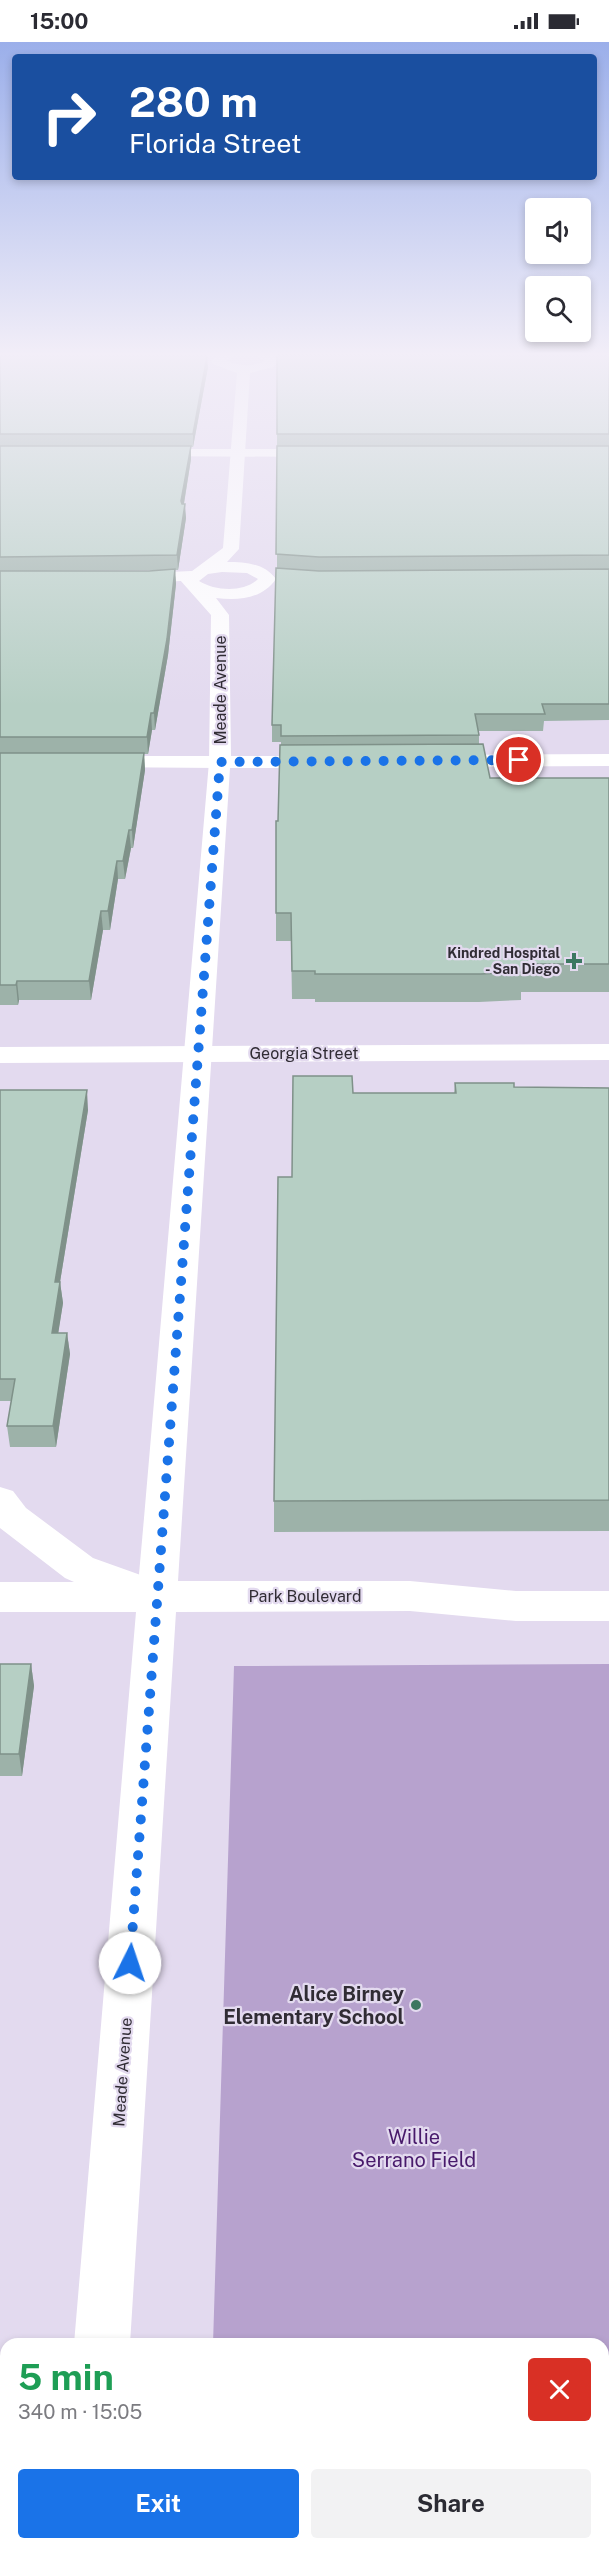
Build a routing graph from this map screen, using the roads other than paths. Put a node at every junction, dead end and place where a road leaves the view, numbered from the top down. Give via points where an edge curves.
1 (236, 472) edge
2 (231, 549) junction
3 (244, 568) junction
4 (116, 579) edge
5 (284, 580) edge
6 (197, 581) junction
7 (257, 585) junction
8 (220, 615) junction
9 (609, 760) edge
10 (341, 761) edge
11 (421, 761) edge
12 (82, 762) edge
13 (220, 762) junction
14 (609, 1052) edge
15 (198, 1054) junction
16 (0, 1055) edge
17 (0, 1501) edge
18 (157, 1597) junction
19 (0, 1598) edge
20 (609, 1606) edge
21 (102, 2338) edge

1 - 2 street
2 - 3 street
2 - 6 street
3 - 6 street via 222,567
3 - 7 street
4 - 6 street
5 - 7 street
6 - 7 street via 216,593
6 - 8 street, Meade Avenue
7 - 8 street, Meade Avenue
8 - 13 street, Meade Avenue
9 - 11 street
10 - 13 street
12 - 13 street
13 - 15 street, Meade Avenue
14 - 15 street, Georgia Street
15 - 16 street, Georgia Street
15 - 18 street, Meade Avenue
17 - 18 street via 13,1518 79,1569
18 - 19 street, Park Boulevard
18 - 20 street, Park Boulevard via 410,1596 516,1606
18 - 21 street, Meade Avenue

